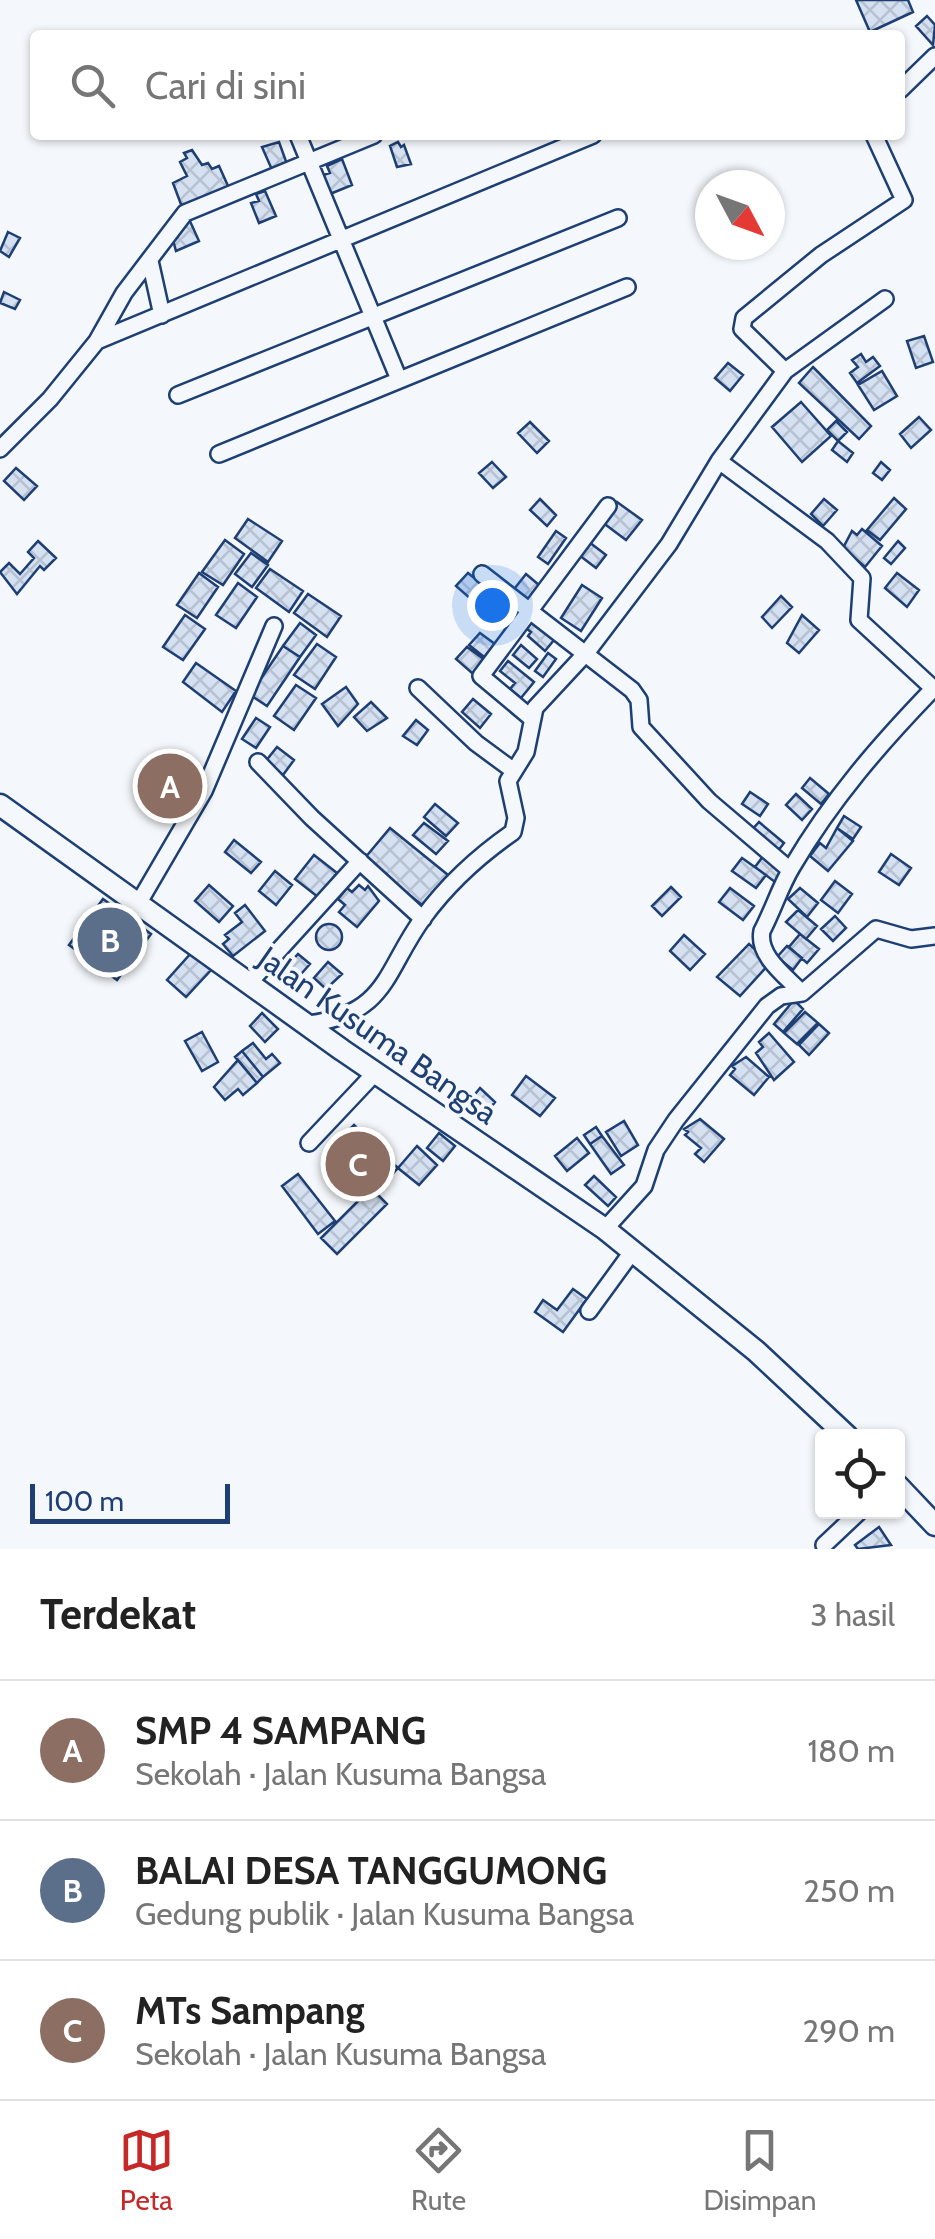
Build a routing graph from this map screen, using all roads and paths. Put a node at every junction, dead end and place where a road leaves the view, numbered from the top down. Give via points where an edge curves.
1 (935, 56) edge
2 (905, 85) edge
3 (300, 140) edge
4 (362, 140) edge
5 (582, 140) edge
6 (877, 140) edge
7 (309, 161) junction
8 (618, 218) dead end
9 (343, 237) junction
10 (150, 261) junction
11 (626, 287) dead end
12 (885, 299) dead end
13 (162, 315) junction
14 (375, 318) junction
15 (97, 341) junction
16 (785, 371) junction
17 (398, 377) junction
18 (178, 395) dead end
19 (0, 449) edge
20 (219, 454) dead end
21 (720, 461) junction
22 (608, 506) dead end
23 (482, 574) dead end
24 (531, 611) junction
25 (274, 626) dead end
26 (587, 652) junction
27 (418, 688) dead end
28 (934, 689) edge
29 (530, 717) junction
30 (258, 762) dead end
31 (514, 771) junction
32 (0, 805) edge
33 (360, 860) junction
34 (790, 870) junction
35 (138, 904) junction
36 (423, 918) junction
37 (935, 936) edge
38 (250, 982) junction
39 (802, 993) junction
40 (309, 1024) junction
41 (376, 1073) junction
42 (309, 1143) dead end
43 (605, 1229) junction
44 (632, 1252) junction
45 (589, 1310) dead end
46 (840, 1429) edge
47 (905, 1493) edge
48 (852, 1519) edge
49 (935, 1525) edge
50 (824, 1545) dead end

1 - 2 street
3 - 7 street
4 - 7 street
5 - 9 street
6 - 16 street via 903,190 902,204 821,254 741,322
7 - 9 street
7 - 10 street via 184,214
8 - 14 street
9 - 13 street
9 - 14 street
10 - 13 street
10 - 15 street
11 - 17 street
12 - 16 street
13 - 15 street
14 - 17 street
14 - 18 street
15 - 19 street
16 - 21 street
17 - 20 street
21 - 26 street via 682,526
21 - 28 street via 843,556 863,582 859,620
22 - 24 street
23 - 24 street
24 - 26 street
24 - 29 street via 481,676
25 - 35 street via 204,790
26 - 29 street
26 - 34 street via 638,696 641,727 709,801
27 - 31 street
28 - 34 street via 868,756
29 - 31 street via 529,742
30 - 33 street
31 - 36 street via 508,783 514,832 479,858
32 - 35 main road, Jalan Kusuma Bangsa
33 - 36 street
33 - 38 street
34 - 39 street via 760,942
35 - 38 main road, Jalan Kusuma Bangsa
36 - 40 street via 378,995 327,1022
37 - 39 street via 911,939 876,929
38 - 40 main road, Jalan Kusuma Bangsa
39 - 43 street via 775,999 733,1045 656,1150 644,1186
40 - 41 main road, Jalan Kusuma Bangsa
41 - 42 street
41 - 43 main road, Jalan Kusuma Bangsa
43 - 44 main road, Jalan Kusuma Bangsa
44 - 45 street
44 - 46 main road, Jalan Kusuma Bangsa via 756,1351
47 - 49 main road
48 - 50 street

